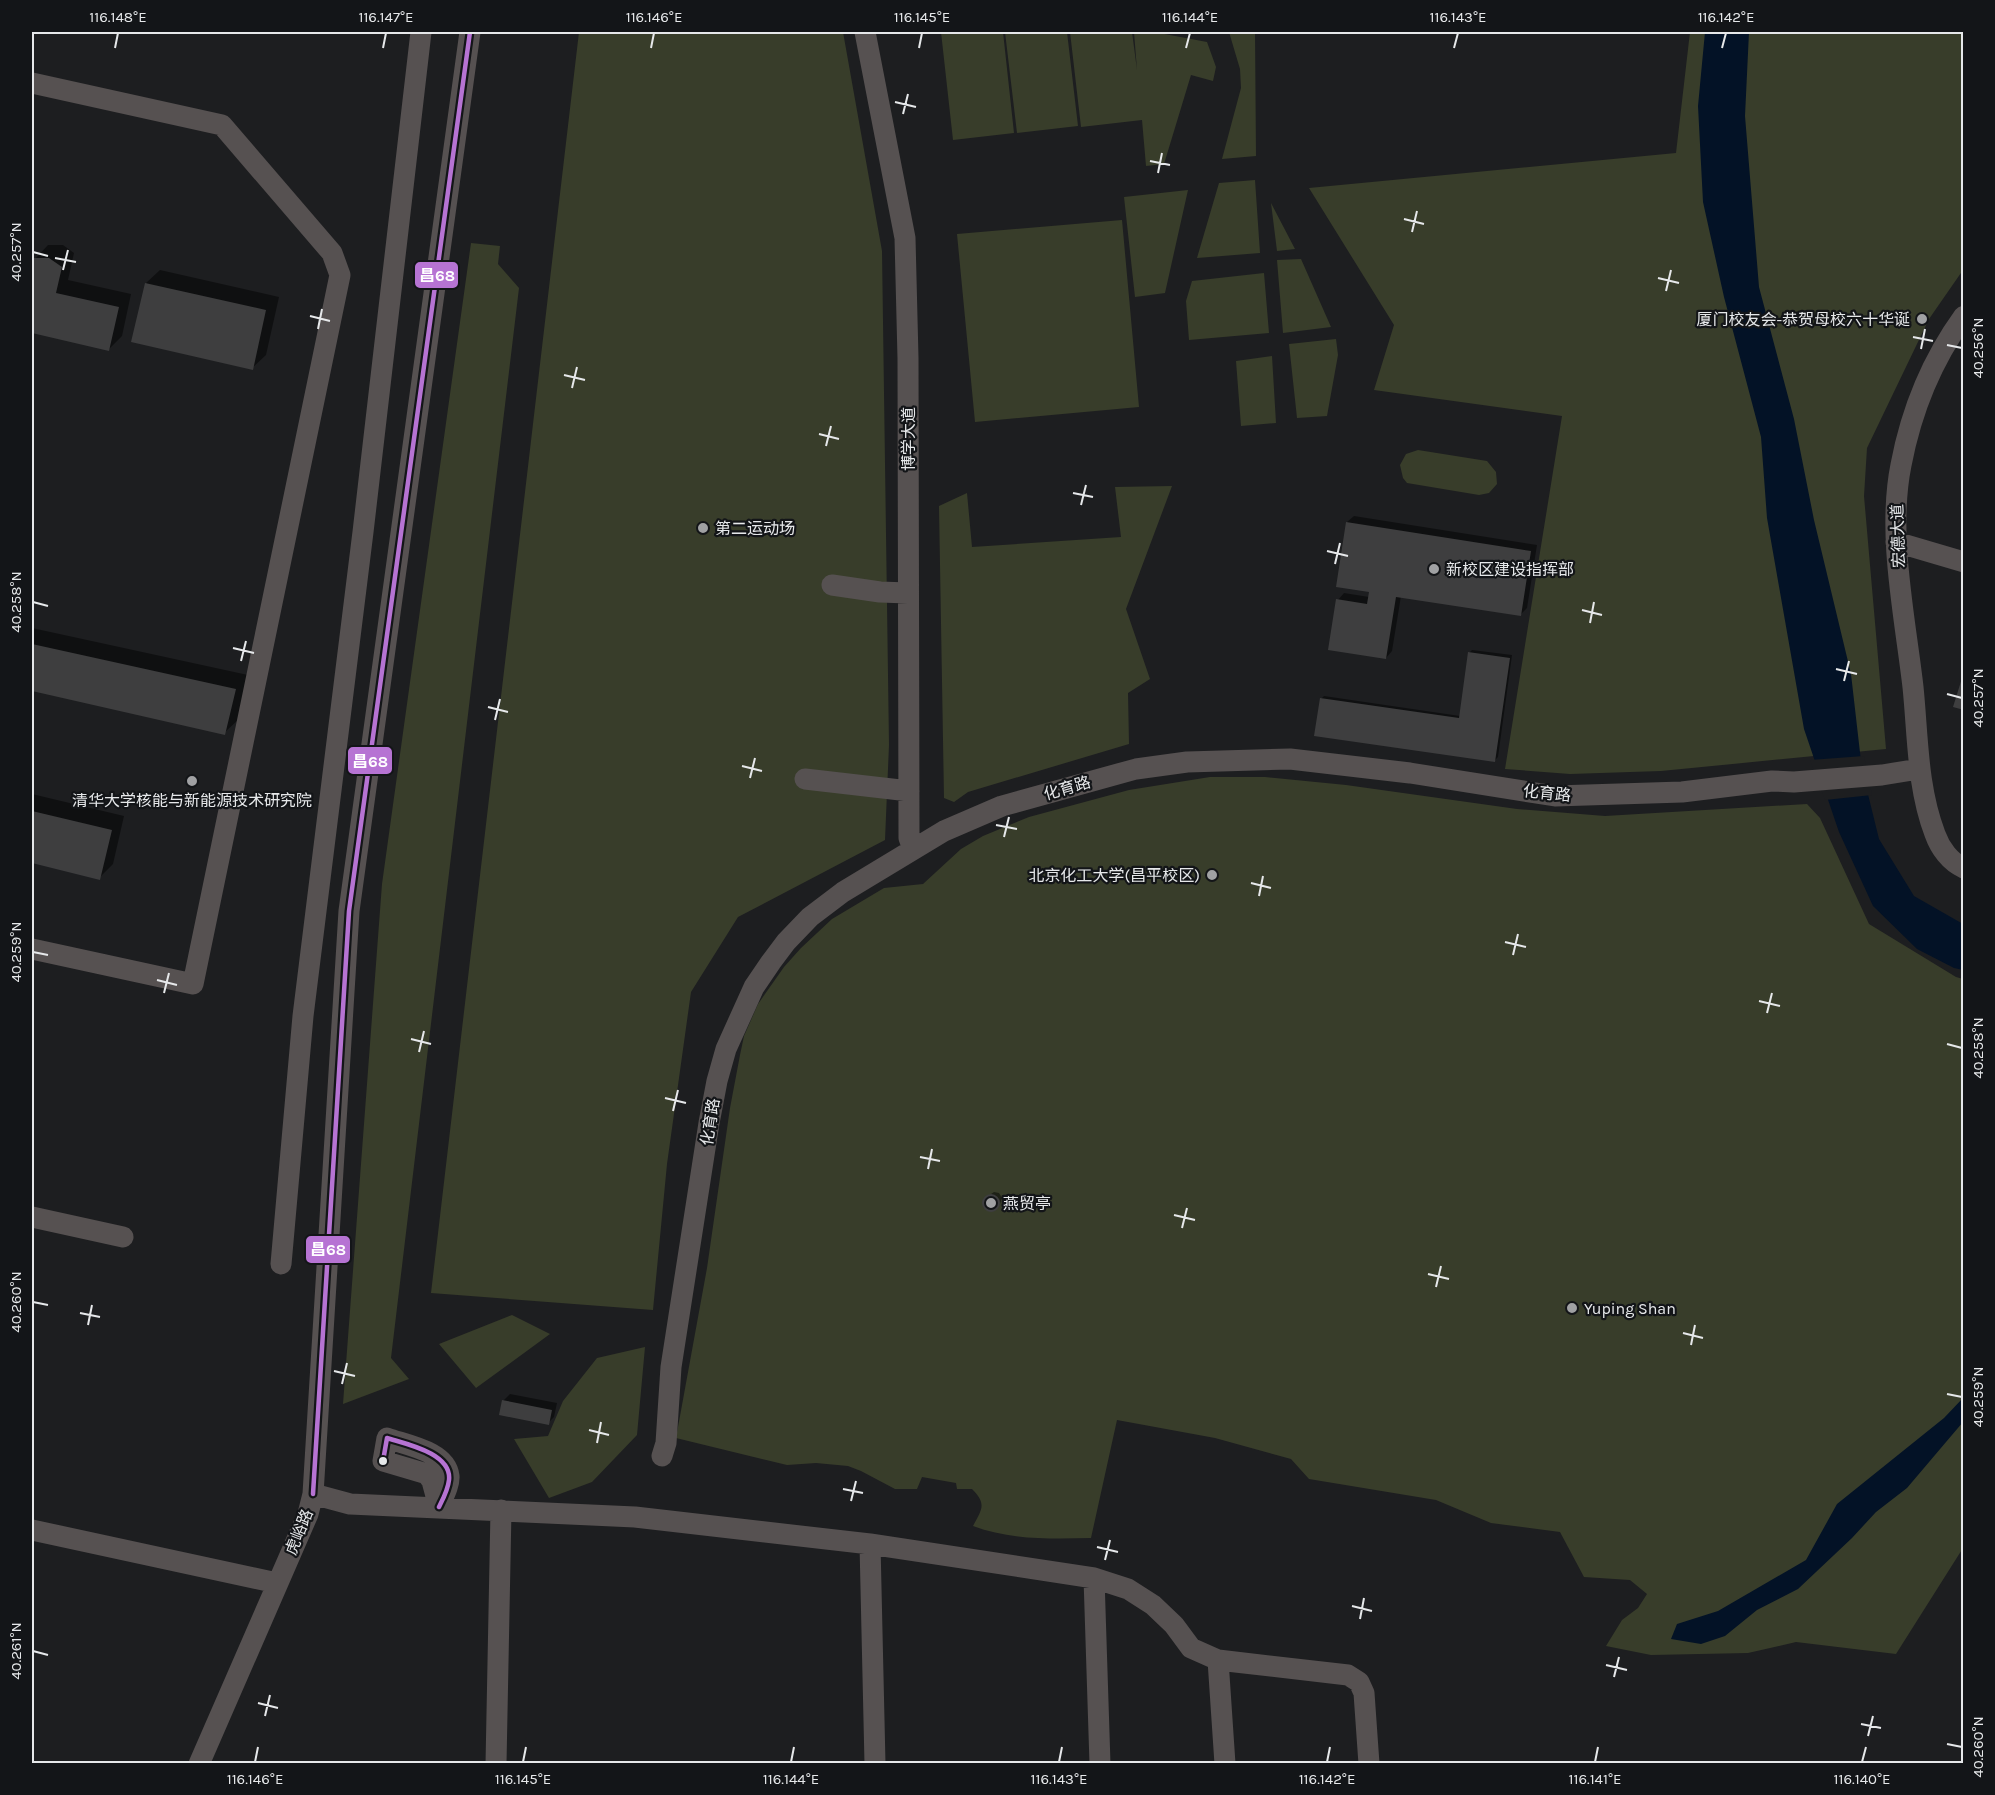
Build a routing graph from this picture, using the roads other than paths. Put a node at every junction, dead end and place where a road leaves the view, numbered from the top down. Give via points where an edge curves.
1 (421, 32) edge
2 (470, 32) edge
3 (866, 32) edge
4 (32, 83) edge
5 (1960, 326) edge
6 (1896, 542) junction
7 (1964, 562) edge
8 (832, 585) dead end
9 (908, 593) junction
10 (1919, 769) junction
11 (805, 779) dead end
12 (909, 791) junction
13 (913, 849) junction
14 (1964, 868) edge
15 (32, 949) edge
16 (32, 1217) edge
17 (123, 1237) dead end
18 (281, 1263) dead end
19 (662, 1456) dead end
20 (313, 1494) junction
21 (501, 1510) junction
22 (32, 1530) edge
23 (870, 1544) junction
24 (1094, 1578) junction
25 (277, 1582) junction
26 (1218, 1660) junction
27 (199, 1764) edge
28 (496, 1764) edge
29 (875, 1764) edge
30 (1100, 1764) edge
31 (1224, 1764) edge
32 (1369, 1764) edge

1 - 18 street via 303,1017
2 - 20 street, 虎峪路 via 349,911
3 - 9 street, 博学大道 via 905,238
4 - 15 street via 222,125 332,253 340,275 193,984
5 - 6 street, 宏德大道 via 1929,375 1907,441 1897,493
6 - 7 street
6 - 10 street, 宏德大道
8 - 9 street
9 - 12 street, 博学大道
10 - 13 street, 化育路 via 1882,776 1772,781 1682,792 1556,796 1290,759 1187,762 1136,769 1002,806
10 - 14 street, 宏德大道 via 1935,835 1956,865
11 - 12 street
12 - 13 street, 博学大道 via 909,838
13 - 19 street, 化育路 via 810,917 786,942 754,987 730,1038 709,1123 671,1366
16 - 17 street
20 - 21 street via 350,1504
20 - 25 street, 虎峪路
21 - 23 street via 635,1517
21 - 28 street
22 - 25 street
23 - 24 street
23 - 29 street
24 - 26 street via 1128,1588 1160,1611 1191,1648
24 - 30 street
25 - 27 street, 虎峪路
26 - 31 street
26 - 32 street via 1348,1675 1359,1682 1364,1693

